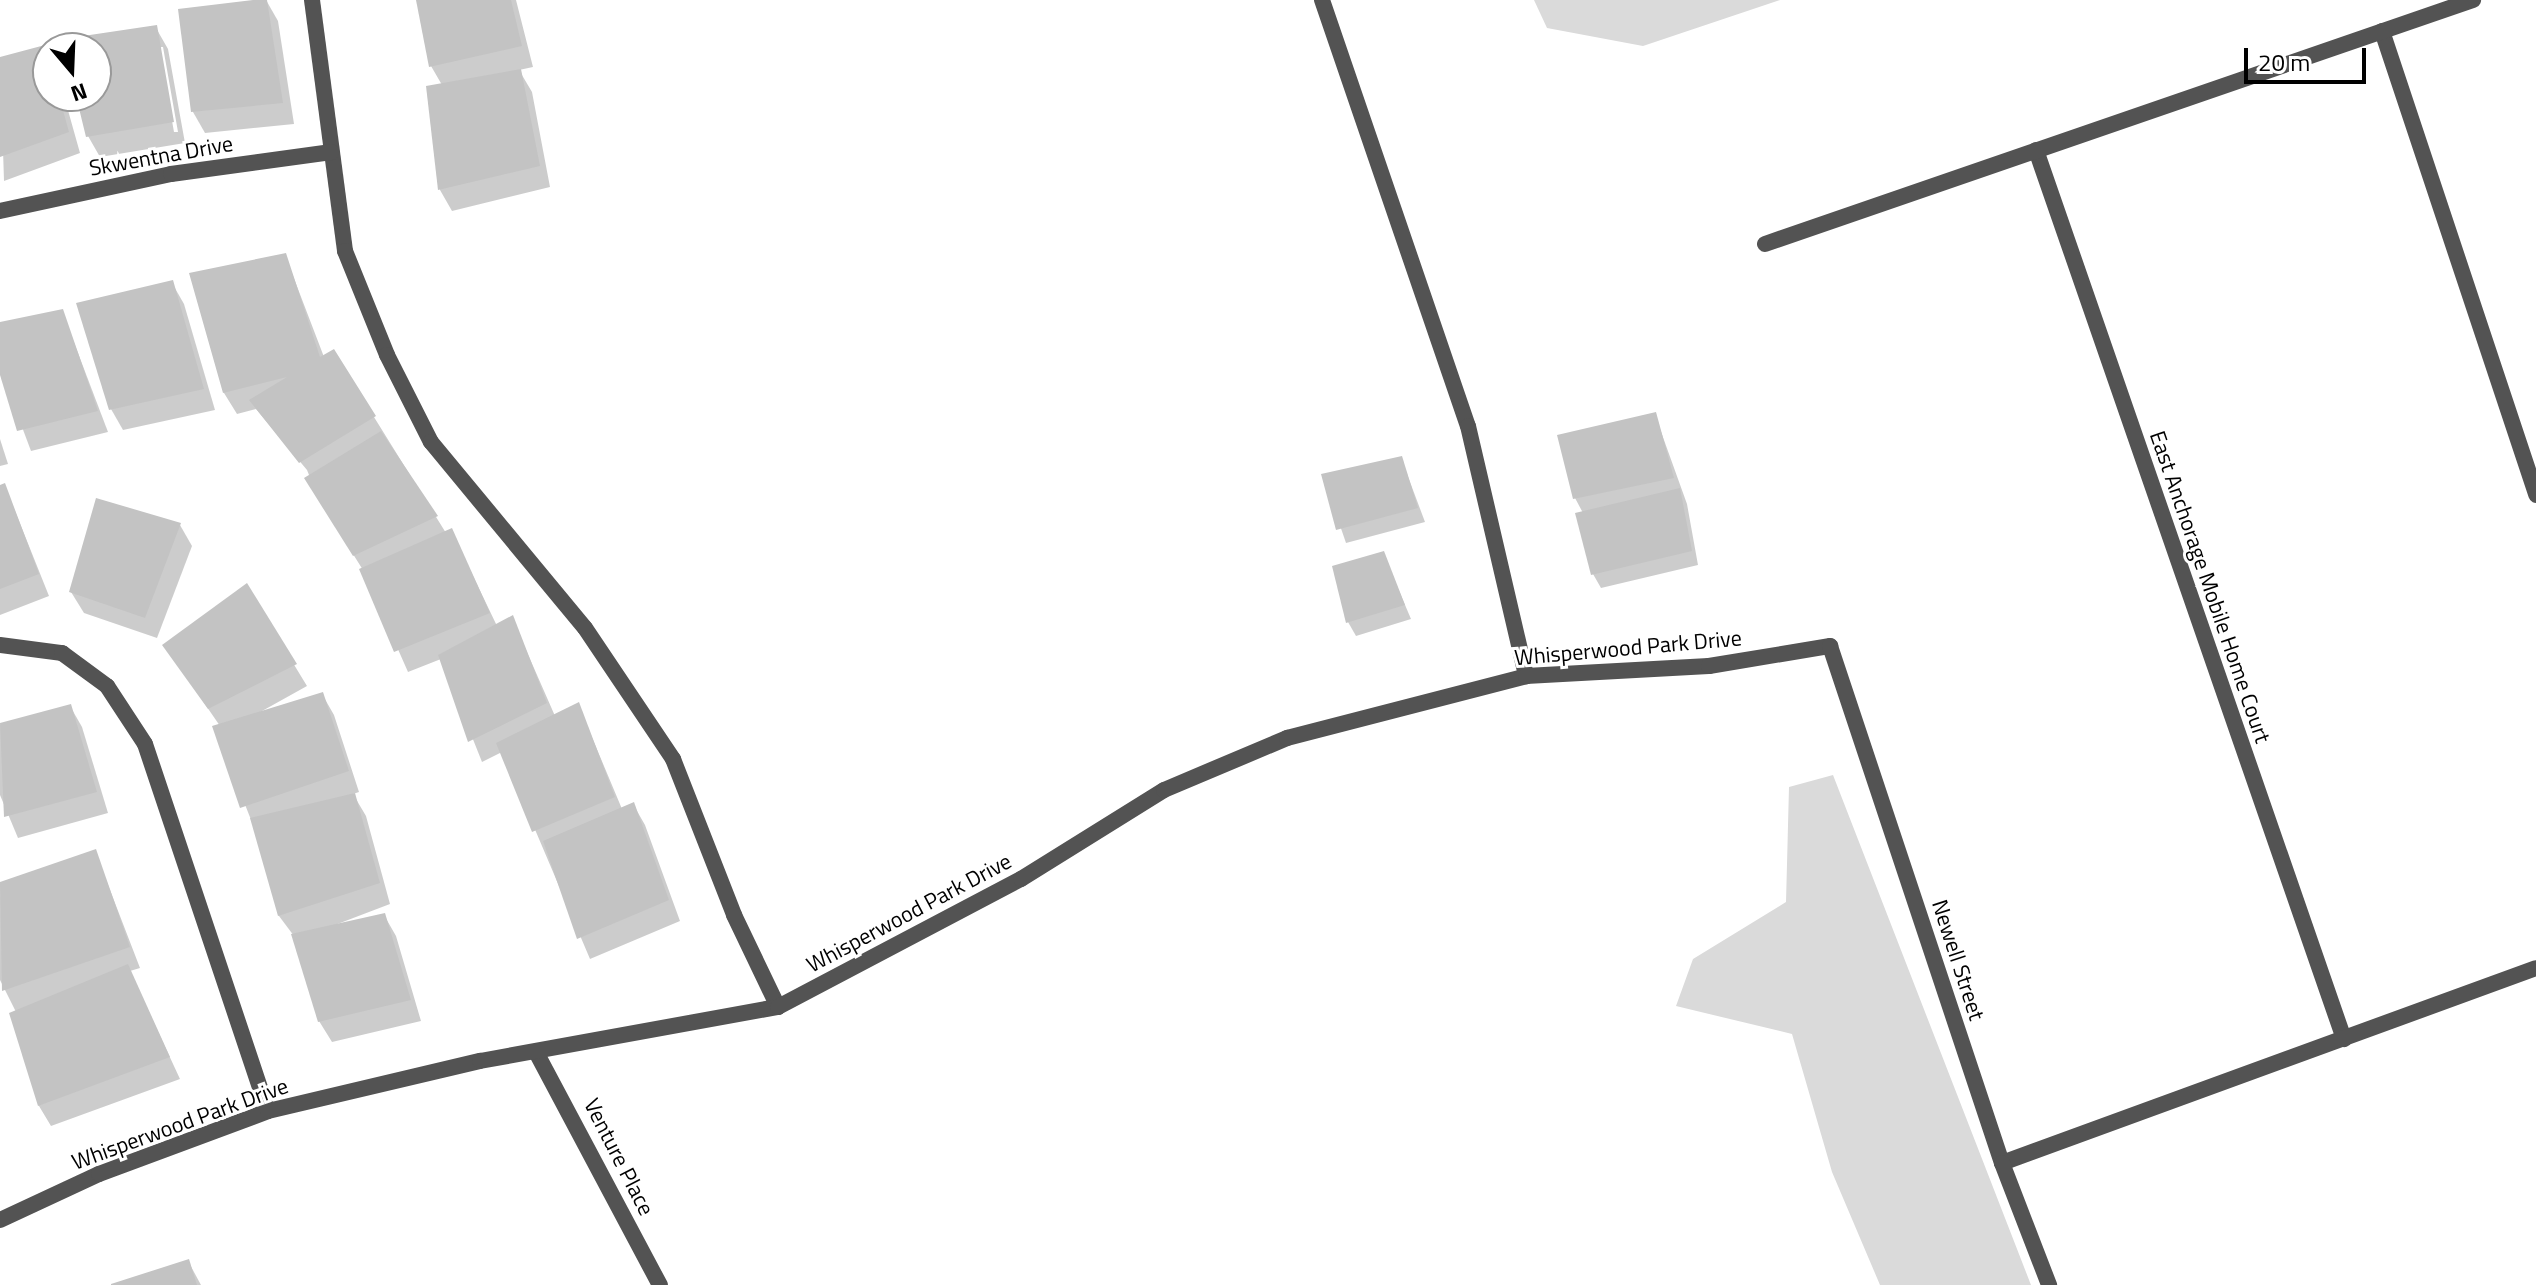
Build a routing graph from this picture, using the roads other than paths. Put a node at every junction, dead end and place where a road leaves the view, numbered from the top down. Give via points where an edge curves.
1 (312, 0) edge
2 (1322, 0) edge
3 (2473, 0) edge
4 (2382, 31) junction
5 (2036, 150) junction
6 (332, 152) junction
7 (0, 211) edge
8 (1765, 244) dead end
9 (2536, 495) edge
10 (0, 645) edge
11 (1830, 646) joint
12 (1526, 676) junction
13 (2536, 968) edge
14 (778, 1007) junction
15 (2344, 1039) junction
16 (536, 1052) junction
17 (268, 1111) junction
18 (2002, 1163) junction
19 (0, 1220) edge
20 (660, 1285) edge
21 (2049, 1285) edge

1 - 6 street
2 - 12 street via 1468,426
3 - 4 street
4 - 5 street
4 - 9 street
5 - 8 street
5 - 15 street, East Anchorage Mobile Home Court
6 - 7 street, Skwentna Drive via 171,174
6 - 14 street via 345,251 387,355 431,442 585,628 673,759 734,915
10 - 17 street via 62,653 107,686 145,744
11 - 12 street, Whisperwood Park Drive via 1709,666
11 - 18 street, Newell Street
12 - 14 street, Whisperwood Park Drive via 1287,738 1164,790 1021,879
13 - 15 street
14 - 16 street, Whisperwood Park Drive
15 - 18 street
16 - 17 street, Whisperwood Park Drive
16 - 20 street, Venture Place
17 - 19 street, Whisperwood Park Drive via 99,1174
18 - 21 street, Newell Street

